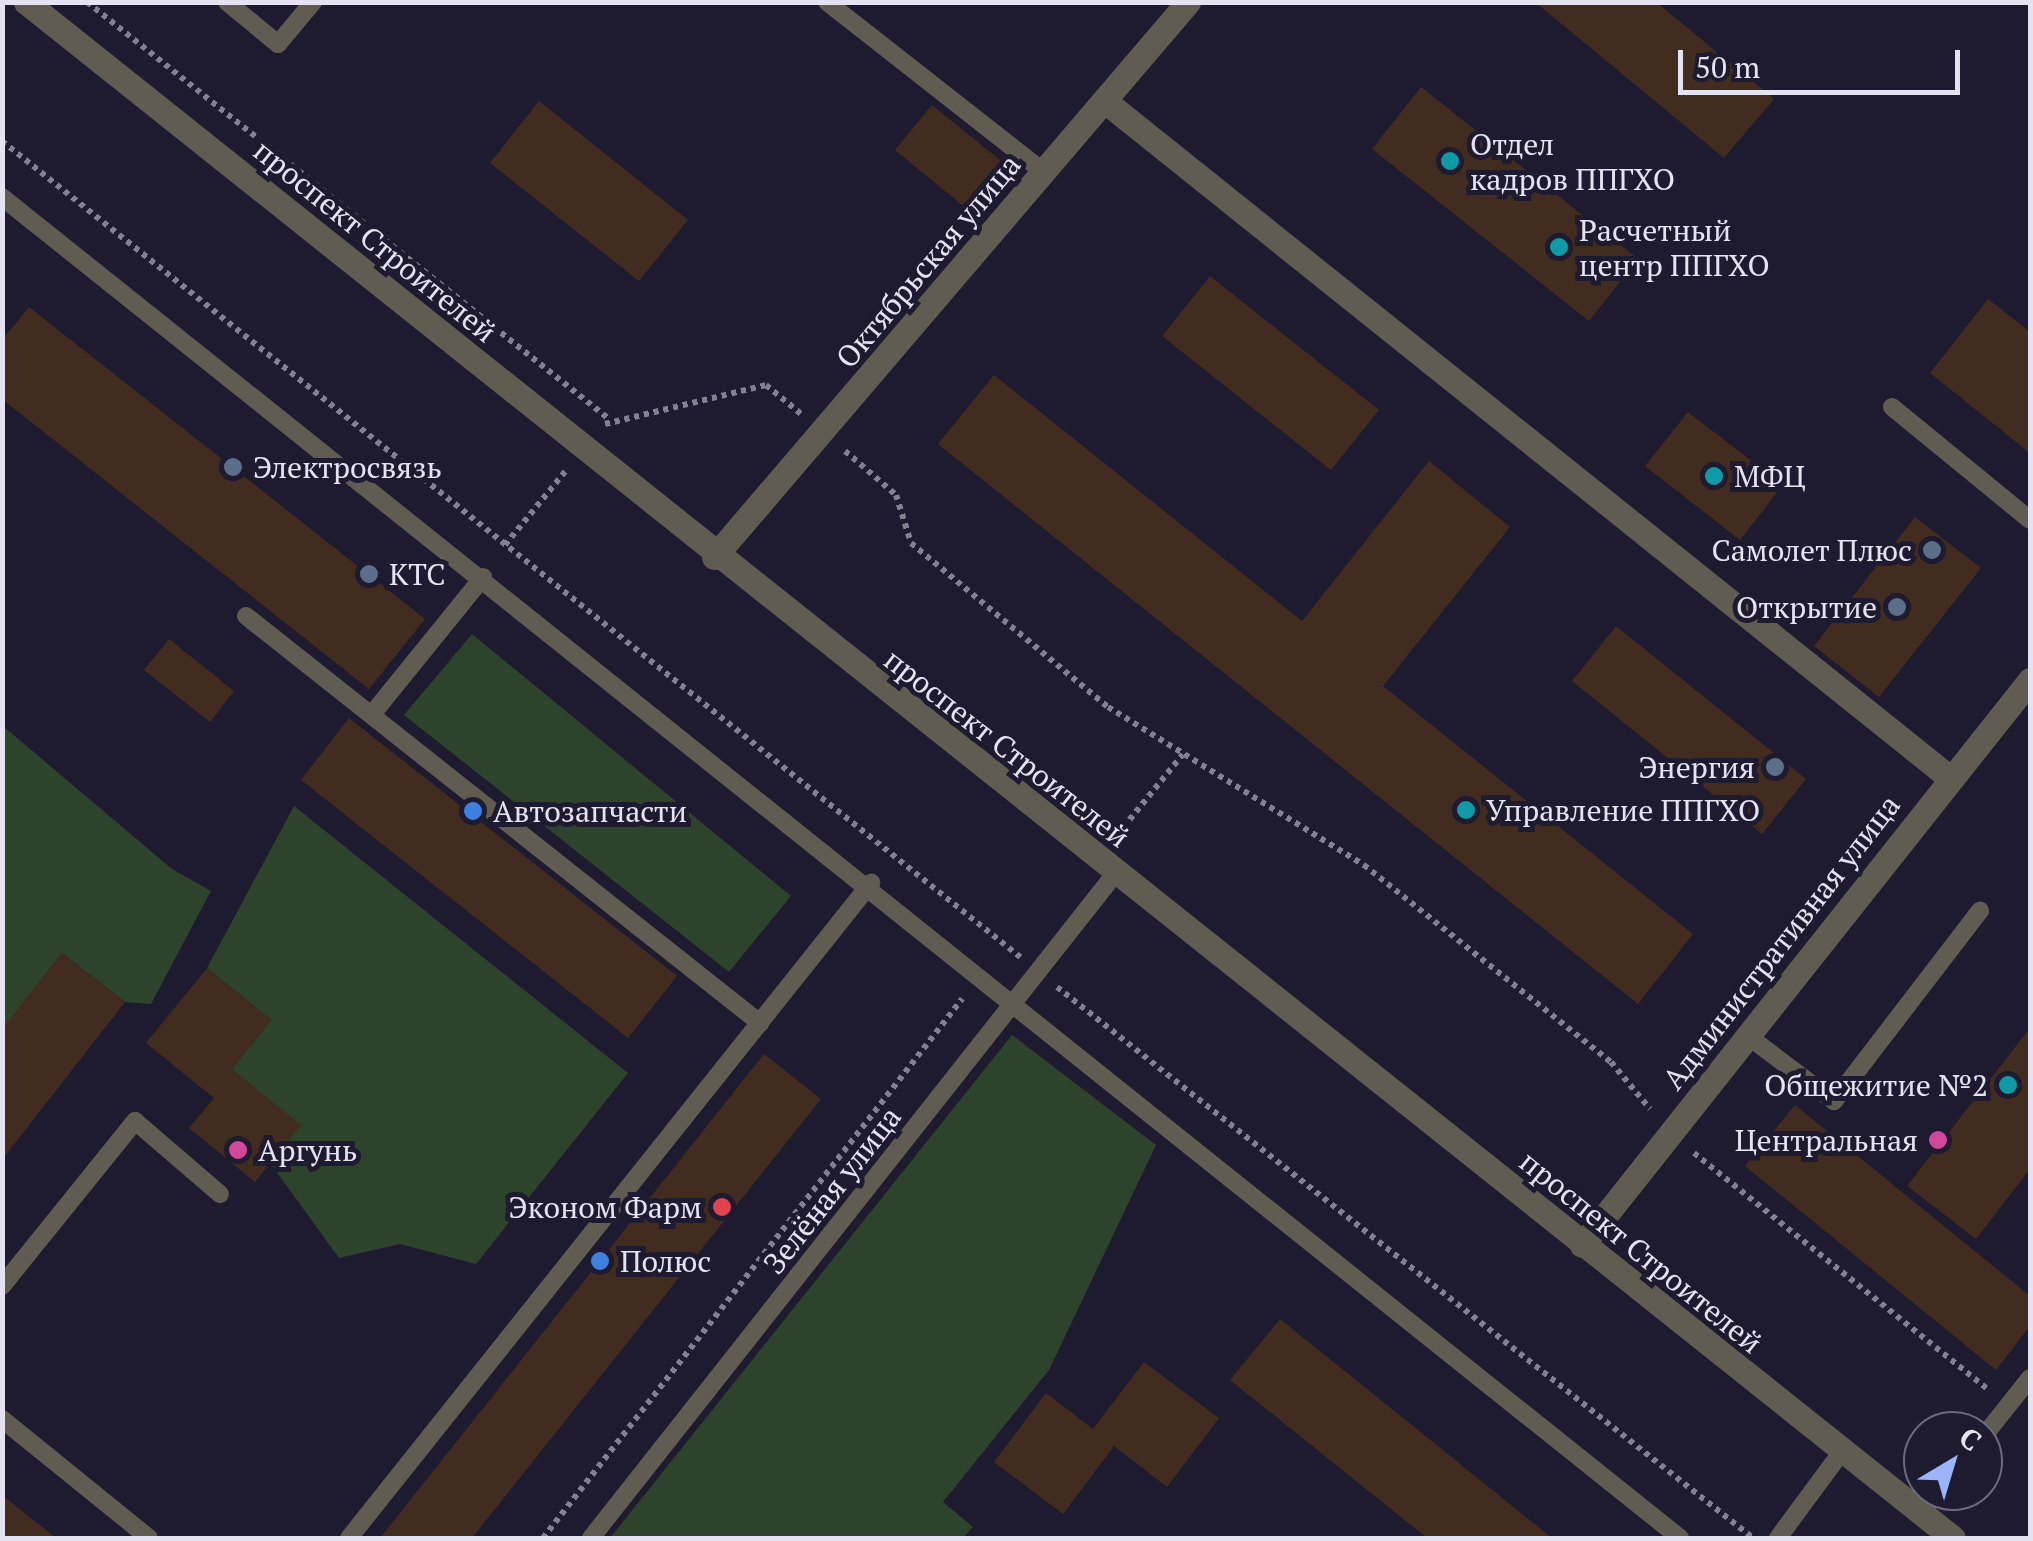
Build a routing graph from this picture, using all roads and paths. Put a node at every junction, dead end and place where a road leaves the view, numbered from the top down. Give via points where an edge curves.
1 (26, 2) edge
2 (87, 2) edge
3 (227, 2) edge
4 (312, 2) edge
5 (827, 2) edge
6 (1188, 2) edge
7 (1106, 102) junction
8 (2, 142) edge
9 (1045, 173) junction
10 (2, 197) edge
11 (1892, 407) dead end
12 (609, 419) junction
13 (824, 433) junction
14 (583, 450) junction
15 (2030, 520) edge
16 (505, 545) junction
17 (714, 557) junction
18 (483, 577) junction
19 (246, 616) dead end
20 (2030, 680) edge
21 (372, 713) junction
22 (1950, 778) junction
23 (1114, 875) junction
24 (871, 884) junction
25 (1980, 911) dead end
26 (1038, 973) junction
27 (981, 975) junction
28 (1016, 1002) junction
29 (760, 1023) junction
30 (1748, 1036) junction
31 (1672, 1135) junction
32 (220, 1194) dead end
33 (1582, 1245) junction
34 (2, 1286) edge
35 (2030, 1378) edge
36 (2008, 1406) junction
37 (2003, 1412) edge
38 (2, 1419) edge
39 (1840, 1454) junction
40 (1921, 1513) joint
41 (149, 1538) edge
42 (349, 1538) edge
43 (543, 1538) edge
44 (591, 1538) edge
45 (1680, 1538) edge
46 (1754, 1538) edge
47 (1778, 1538) edge
48 (1953, 1538) edge

1 - 14 street, проспект Строителей
2 - 12 path
3 - 4 lane via 278,44
5 - 9 lane
6 - 7 street, Октябрьская улица
7 - 9 street, Октябрьская улица
7 - 22 street
8 - 16 path
9 - 13 street, Октябрьская улица
10 - 18 lane
11 - 15 lane
12 - 13 path via 766,385
12 - 14 path
13 - 17 street, Октябрьская улица
13 - 31 path via 896,494 911,543 1108,708 1364,864 1611,1062
14 - 16 path
14 - 17 street, проспект Строителей
16 - 26 path
17 - 23 street, проспект Строителей
18 - 21 lane
18 - 24 lane
19 - 21 lane
20 - 22 street, Административная улица
21 - 29 lane
22 - 30 street, Административная улица
23 - 26 lane, Зелёная улица
23 - 33 street, проспект Строителей
24 - 27 lane
24 - 29 lane
25 - 30 lane via 1834,1101
26 - 28 lane, Зелёная улица
26 - 46 path
27 - 28 lane
27 - 43 path
28 - 44 lane, Зелёная улица
28 - 45 lane
29 - 42 lane
30 - 31 street, Административная улица
31 - 33 street, Административная улица
31 - 36 path
32 - 34 lane via 134,1121
33 - 39 street, проспект Строителей
35 - 36 lane
36 - 37 lane
38 - 41 lane
39 - 40 street, проспект Строителей
39 - 47 lane
40 - 48 street, проспект Строителей

